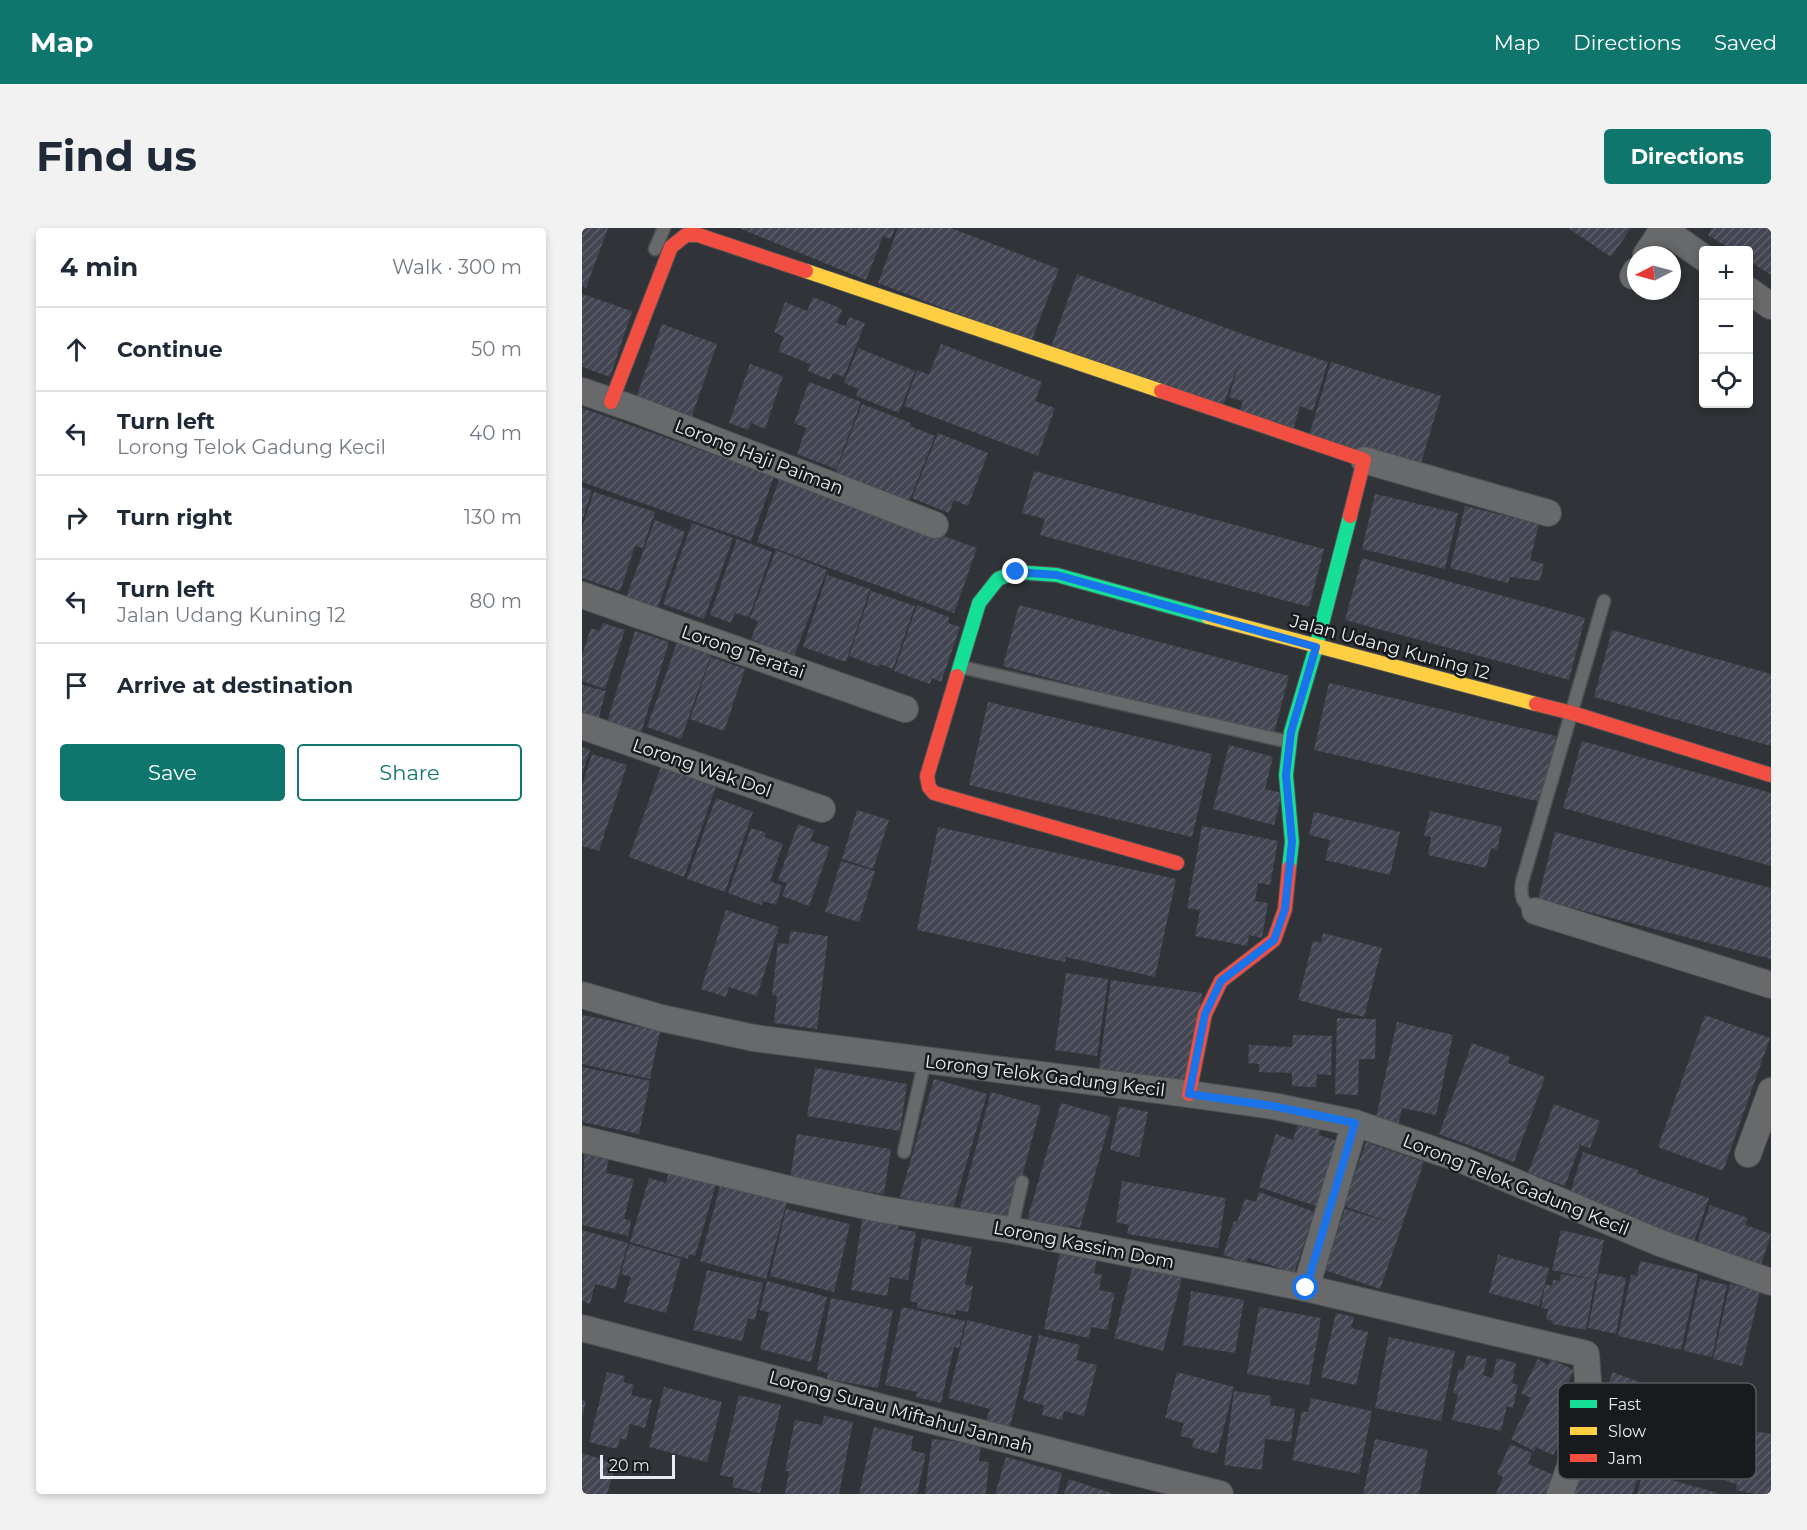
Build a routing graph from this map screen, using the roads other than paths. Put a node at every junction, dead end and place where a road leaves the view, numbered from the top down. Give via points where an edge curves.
1 (664, 228) edge
2 (1664, 229) edge
3 (1652, 246) edge
4 (1699, 254) edge
5 (650, 261) dead end
6 (1753, 293) edge
7 (1771, 306) edge
8 (582, 392) edge
9 (611, 402) junction
10 (1364, 460) junction
11 (1548, 513) dead end
12 (935, 525) dead end
13 (582, 595) edge
14 (1604, 601) dead end
15 (1316, 647) junction
16 (960, 666) junction
17 (905, 709) dead end
18 (1572, 713) junction
19 (582, 726) edge
20 (1290, 742) junction
21 (1771, 775) edge
22 (822, 809) dead end
23 (1177, 862) dead end
24 (1535, 911) joint
25 (1771, 985) edge
26 (582, 995) edge
27 (924, 1060) junction
28 (1771, 1091) edge
29 (1189, 1094) junction
30 (1355, 1123) junction
31 (582, 1139) edge
32 (904, 1152) dead end
33 (1748, 1154) dead end
34 (1022, 1182) dead end
35 (1011, 1230) junction
36 (1771, 1282) edge
37 (1306, 1288) junction
38 (582, 1328) edge
39 (1588, 1383) edge
40 (1566, 1479) edge
41 (1220, 1494) edge
42 (1560, 1494) edge

1 - 5 lane
2 - 3 street
2 - 4 street
6 - 7 street
8 - 9 street, Lorong Haji Paiman
9 - 10 street via 671,248 686,235 698,235
9 - 12 street, Lorong Haji Paiman
10 - 11 street
10 - 15 street
13 - 17 street, Lorong Teratai
14 - 18 lane
15 - 16 street, Jalan Udang Kuning 12 via 1057,575 1016,572 998,579 979,603
15 - 18 street, Jalan Udang Kuning 12
15 - 20 street
16 - 20 lane
16 - 23 street via 927,776 930,790
18 - 21 street, Jalan Udang Kuning 12
18 - 24 lane via 1522,882 1522,899
19 - 22 street, Lorong Wak Dol
20 - 29 street via 1286,775 1292,842 1285,909 1274,940 1221,981 1205,1014
24 - 25 street
26 - 27 street, Lorong Telok Gadung Kecil via 661,1018 754,1038
27 - 29 street, Lorong Telok Gadung Kecil
27 - 32 lane
28 - 33 street
29 - 30 street, Lorong Telok Gadung Kecil
30 - 36 street, Lorong Telok Gadung Kecil via 1460,1159 1660,1243
30 - 37 street
31 - 35 street, Lorong Kassim Dom via 880,1209
34 - 35 lane
35 - 37 street, Lorong Kassim Dom
37 - 39 street, Lorong Kassim Dom via 1586,1354
38 - 41 street, Lorong Surau Miftahul Jannah
40 - 42 street, Lorong Kassim Dom

